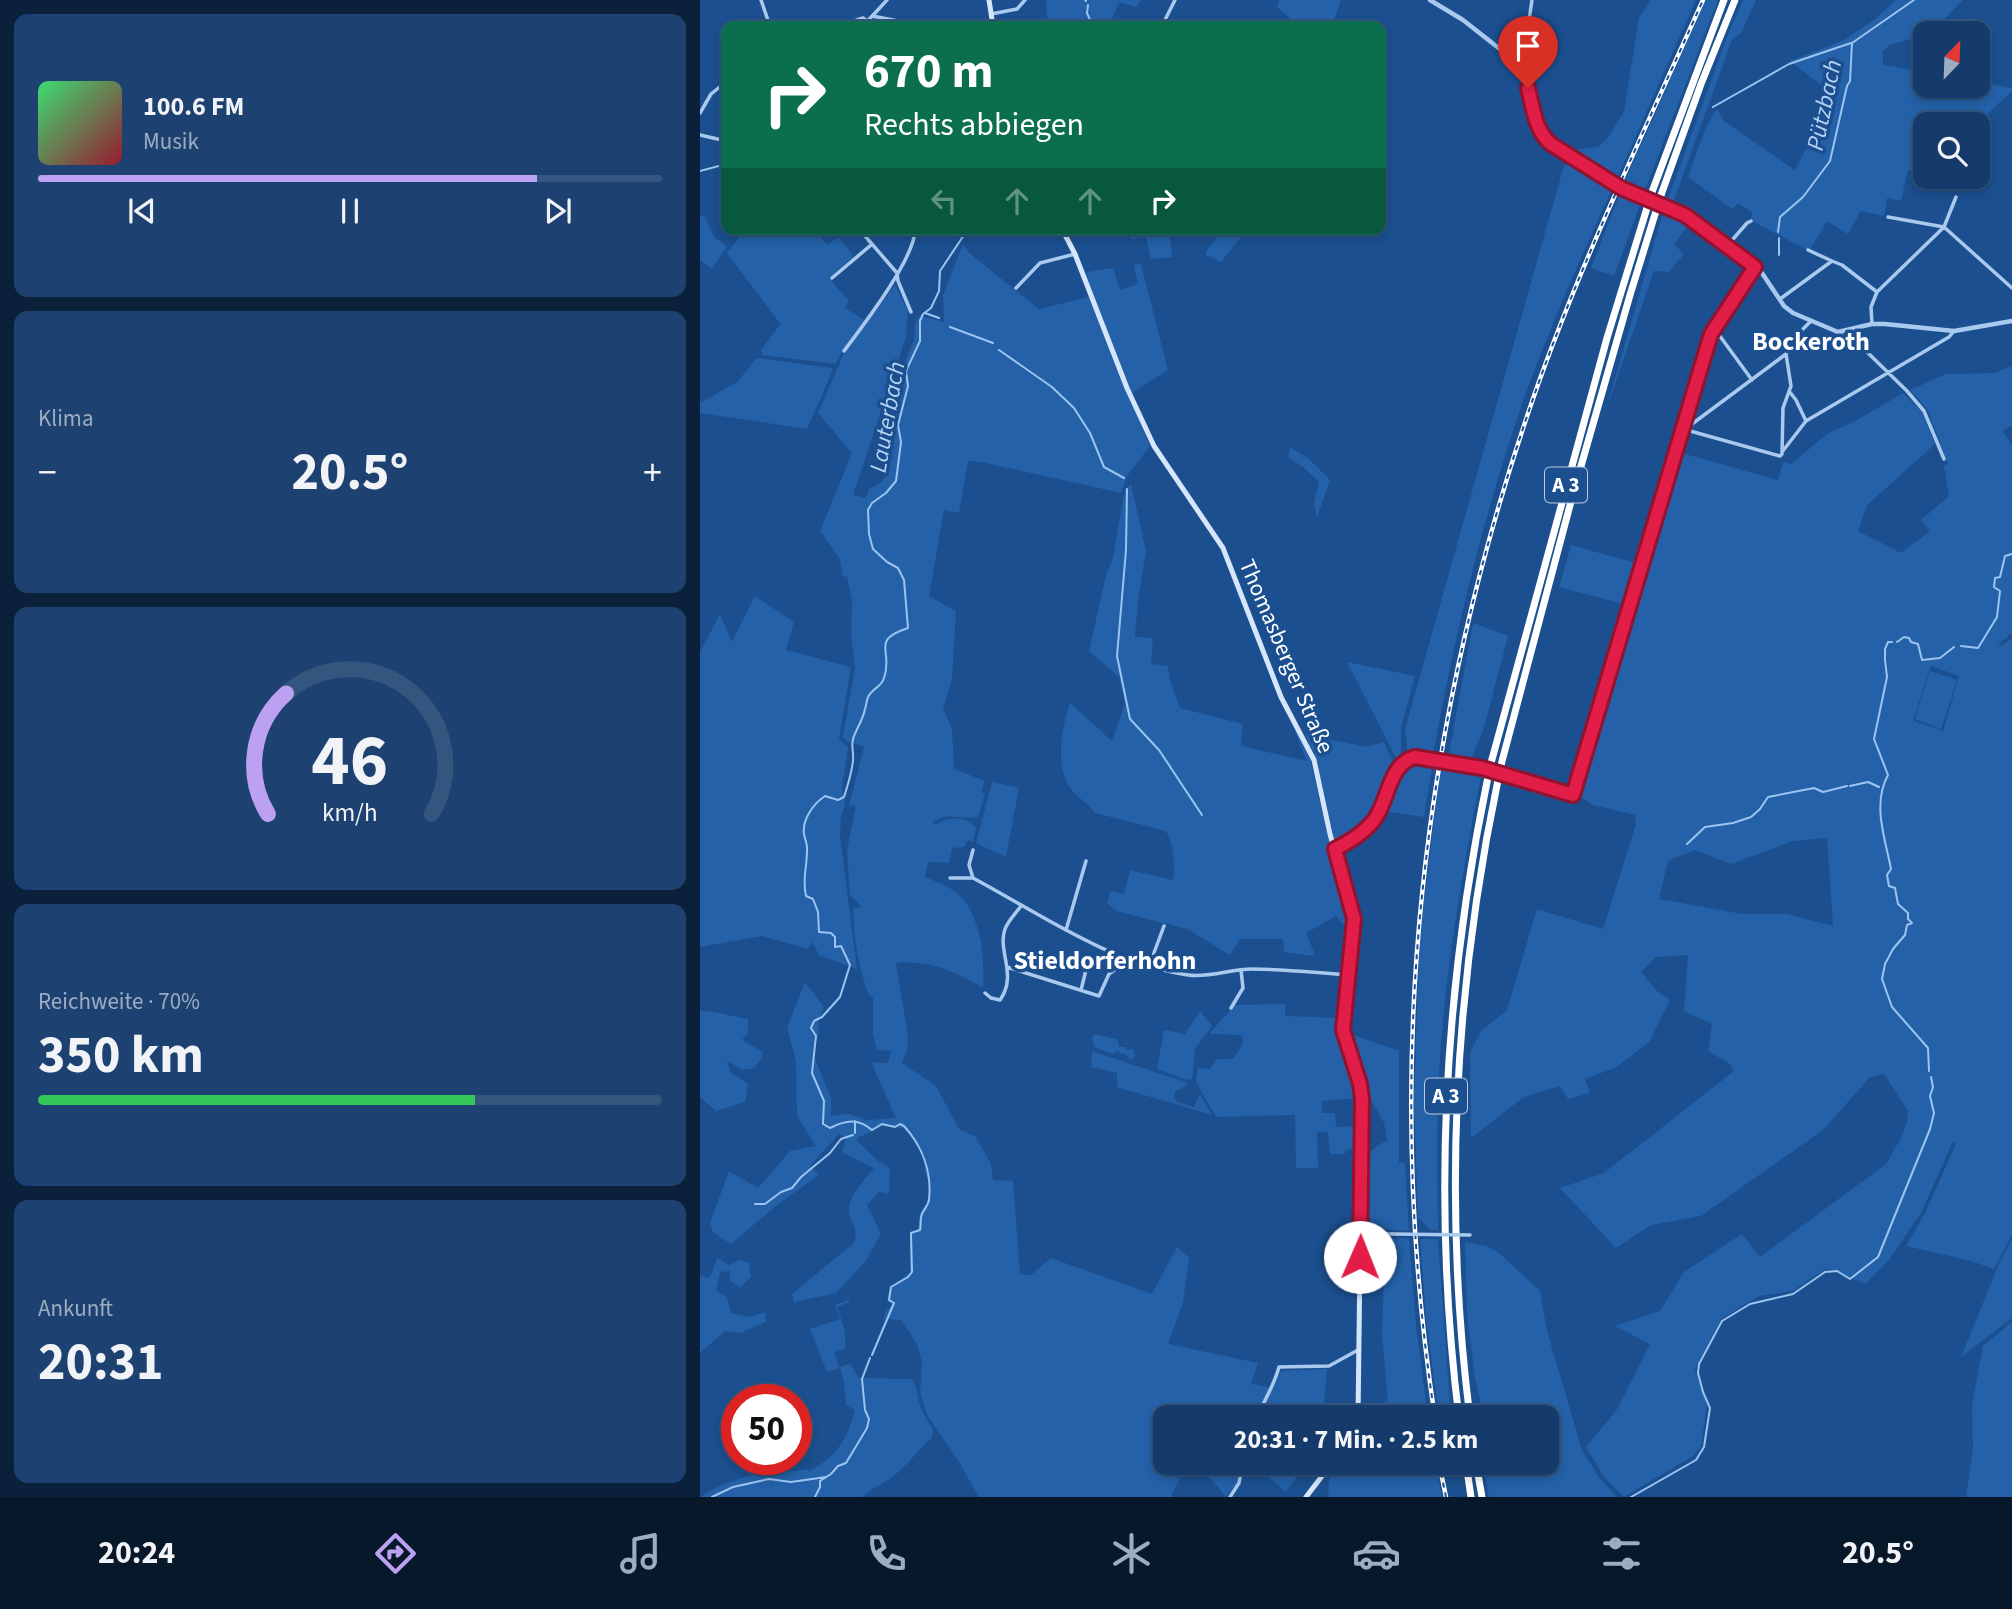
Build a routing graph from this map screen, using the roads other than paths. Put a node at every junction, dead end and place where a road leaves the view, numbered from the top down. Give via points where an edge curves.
1 (761, 0) edge
2 (887, 0) edge
3 (989, 0) edge
4 (1025, 0) edge
5 (1175, 0) edge
6 (1430, 0) edge
7 (1532, 0) edge
8 (1724, 0) edge
9 (1735, 0) edge
10 (991, 13) junction
11 (872, 16) junction
12 (768, 21) edge
13 (856, 21) edge
14 (868, 21) joint
15 (898, 21) edge
16 (992, 21) edge
17 (1164, 21) edge
18 (1522, 68) junction
19 (721, 86) edge
20 (700, 113) edge
21 (700, 135) edge
22 (721, 140) edge
23 (1956, 197) dead end
24 (1888, 217) dead end
25 (1751, 221) dead end
26 (1944, 227) junction
27 (864, 235) edge
28 (915, 235) edge
29 (1065, 235) edge
30 (872, 245) junction
31 (1727, 246) junction
32 (1808, 250) dead end
33 (1075, 254) junction
34 (1832, 261) junction
35 (1755, 267) junction
36 (897, 273) junction
37 (832, 278) dead end
38 (1016, 288) dead end
39 (2012, 288) edge
40 (1878, 292) junction
41 (1779, 299) junction
42 (911, 312) dead end
43 (2012, 321) edge
44 (1810, 322) junction
45 (1872, 324) junction
46 (1714, 327) junction
47 (1954, 331) junction
48 (1838, 332) junction
49 (844, 351) dead end
50 (1786, 354) junction
51 (1889, 372) junction
52 (1752, 380) junction
53 (1789, 391) junction
54 (1806, 421) junction
55 (1683, 427) junction
56 (1782, 453) junction
57 (1944, 459) dead end
58 (1335, 849) junction
59 (972, 850) dead end
60 (1086, 861) dead end
61 (950, 878) dead end
62 (973, 878) junction
63 (1021, 906) junction
64 (1164, 926) dead end
65 (1066, 930) junction
66 (1129, 959) junction
67 (1149, 966) junction
68 (1007, 967) junction
69 (1086, 970) dead end
70 (1241, 970) junction
71 (1349, 975) junction
72 (1081, 990) junction
73 (985, 993) dead end
74 (1231, 1008) dead end
75 (1361, 1234) junction
76 (1476, 1234) dead end
77 (1358, 1350) junction
78 (1262, 1405) edge
79 (1358, 1405) edge
80 (1459, 1405) edge
81 (1469, 1405) edge
82 (1241, 1475) edge
83 (1323, 1475) edge
84 (1468, 1475) edge
85 (1478, 1475) edge
86 (1230, 1497) edge
87 (1306, 1497) edge
88 (1471, 1497) edge
89 (1482, 1497) edge

1 - 12 street
2 - 11 street
3 - 10 main road
4 - 10 street via 1017,9
5 - 17 street
6 - 18 street via 1463,20
7 - 18 street
8 - 80 highway, A 3, bridge via 1652,192 1606,338 1488,777 1461,924 1446,1099 1445,1258
9 - 81 highway, A 3, bridge via 1661,195 1630,295 1498,780 1472,925 1456,1088 1456,1259
10 - 16 main road
11 - 14 street
11 - 15 street
13 - 14 street
18 - 31 street via 1544,138 1614,185 1685,215
19 - 20 street
21 - 22 street
23 - 26 street
24 - 26 street
25 - 31 street
26 - 39 street
26 - 40 street
27 - 30 street
28 - 36 street
29 - 33 main road, Thomasberger Straße
30 - 36 street
30 - 37 street
31 - 35 street
32 - 34 street
33 - 38 street via 1040,263
33 - 58 main road, Thomasberger Straße via 1154,446 1223,548 1281,697 1314,760
34 - 40 street
34 - 41 street
35 - 41 street
35 - 46 street
36 - 42 street
36 - 49 street
40 - 45 street via 1871,307
41 - 44 street
43 - 47 street
44 - 48 street
44 - 50 street
45 - 47 street
45 - 48 street
46 - 52 street
46 - 55 street
47 - 51 street
48 - 51 street
50 - 52 street
50 - 53 street
51 - 54 street
51 - 57 street via 1924,411
52 - 55 street
53 - 54 street
53 - 56 street via 1783,408
54 - 56 street
55 - 56 street
55 - 58 street via 1573,795 1482,768 1406,759 1398,767 1376,818
58 - 71 main road, Thomasberger Straße via 1354,919
59 - 62 street
60 - 65 street
61 - 62 street
62 - 63 street
63 - 65 street
63 - 68 street via 1004,930
64 - 67 street
65 - 66 street
66 - 67 street
66 - 72 street via 1109,974 1099,996
67 - 70 street via 1192,976
68 - 72 street
68 - 73 street via 1007,985 1000,1000
69 - 72 street
70 - 71 street
70 - 74 street via 1243,988
71 - 75 main road, Thomasberger Straße via 1343,1030 1360,1084
75 - 76 street, bridge
75 - 77 main road, Thomasberger Straße
77 - 78 street via 1329,1366 1279,1367
77 - 79 main road, Thomasberger Straße
82 - 86 street
83 - 87 main road
84 - 88 highway
85 - 89 highway

